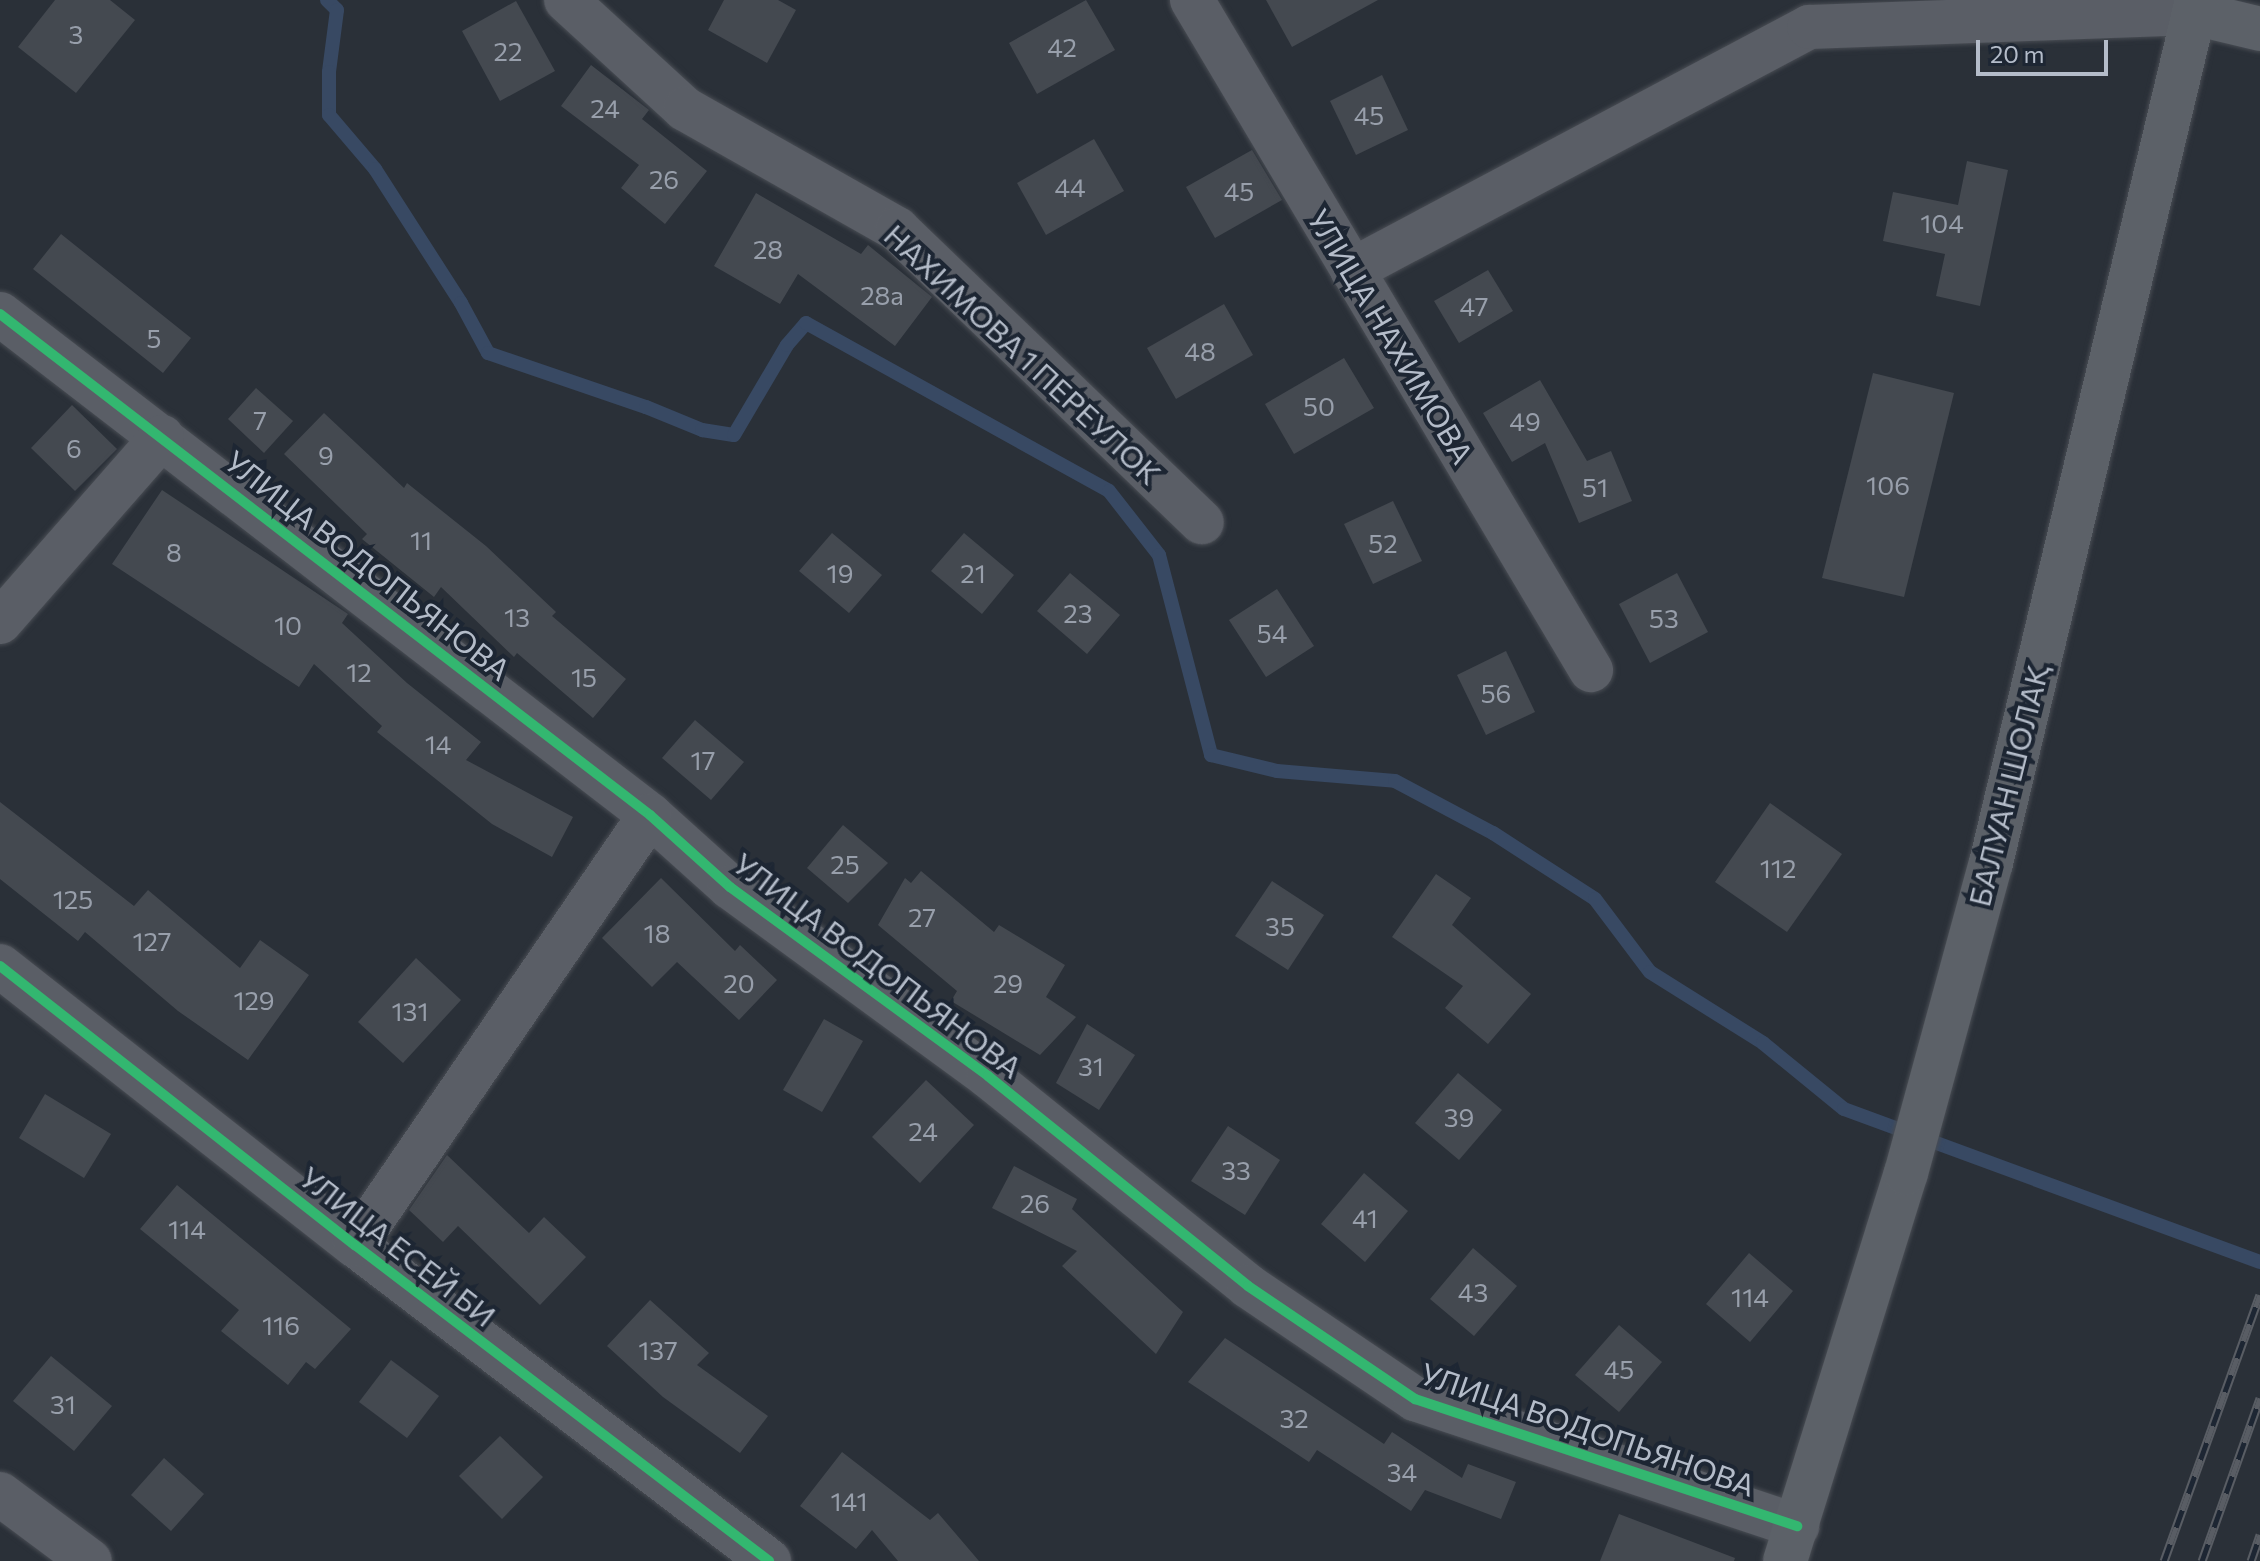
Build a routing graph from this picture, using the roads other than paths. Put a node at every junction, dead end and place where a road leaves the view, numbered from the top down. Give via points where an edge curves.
1 (566, 0) edge
2 (1192, 0) edge
3 (2195, 7) edge
4 (2260, 9) edge
5 (1803, 14) edge
6 (2260, 29) edge
7 (1352, 270) junction
8 (0, 314) edge
9 (162, 437) junction
10 (1202, 522) dead end
11 (0, 622) edge
12 (1591, 670) dead end
13 (650, 815) junction
14 (0, 966) edge
15 (355, 1245) junction
16 (0, 1494) edge
17 (1791, 1544) edge
18 (90, 1561) edge
19 (769, 1561) edge

1 - 10 street, НАХИМОВА 1 ПЕРЕУЛОК via 685,109 897,229
2 - 7 street, УЛИЦА НАХИМОВА
3 - 4 main road
3 - 5 street
3 - 6 main road
3 - 17 main road, БАЛУАН ШОЛАҚ via 1991,863 1906,1173
5 - 7 street
7 - 12 street, УЛИЦА НАХИМОВА
8 - 9 street, УЛИЦА ВОДОПЬЯНОВА
9 - 11 street
9 - 13 street, УЛИЦА ВОДОПЬЯНОВА
13 - 15 street
13 - 17 street, УЛИЦА ВОДОПЬЯНОВА via 730,887 988,1076 1248,1286 1415,1399
14 - 15 street, УЛИЦА ЕСЕЙ БИ
15 - 19 street, УЛИЦА ЕСЕЙ БИ
16 - 18 street

